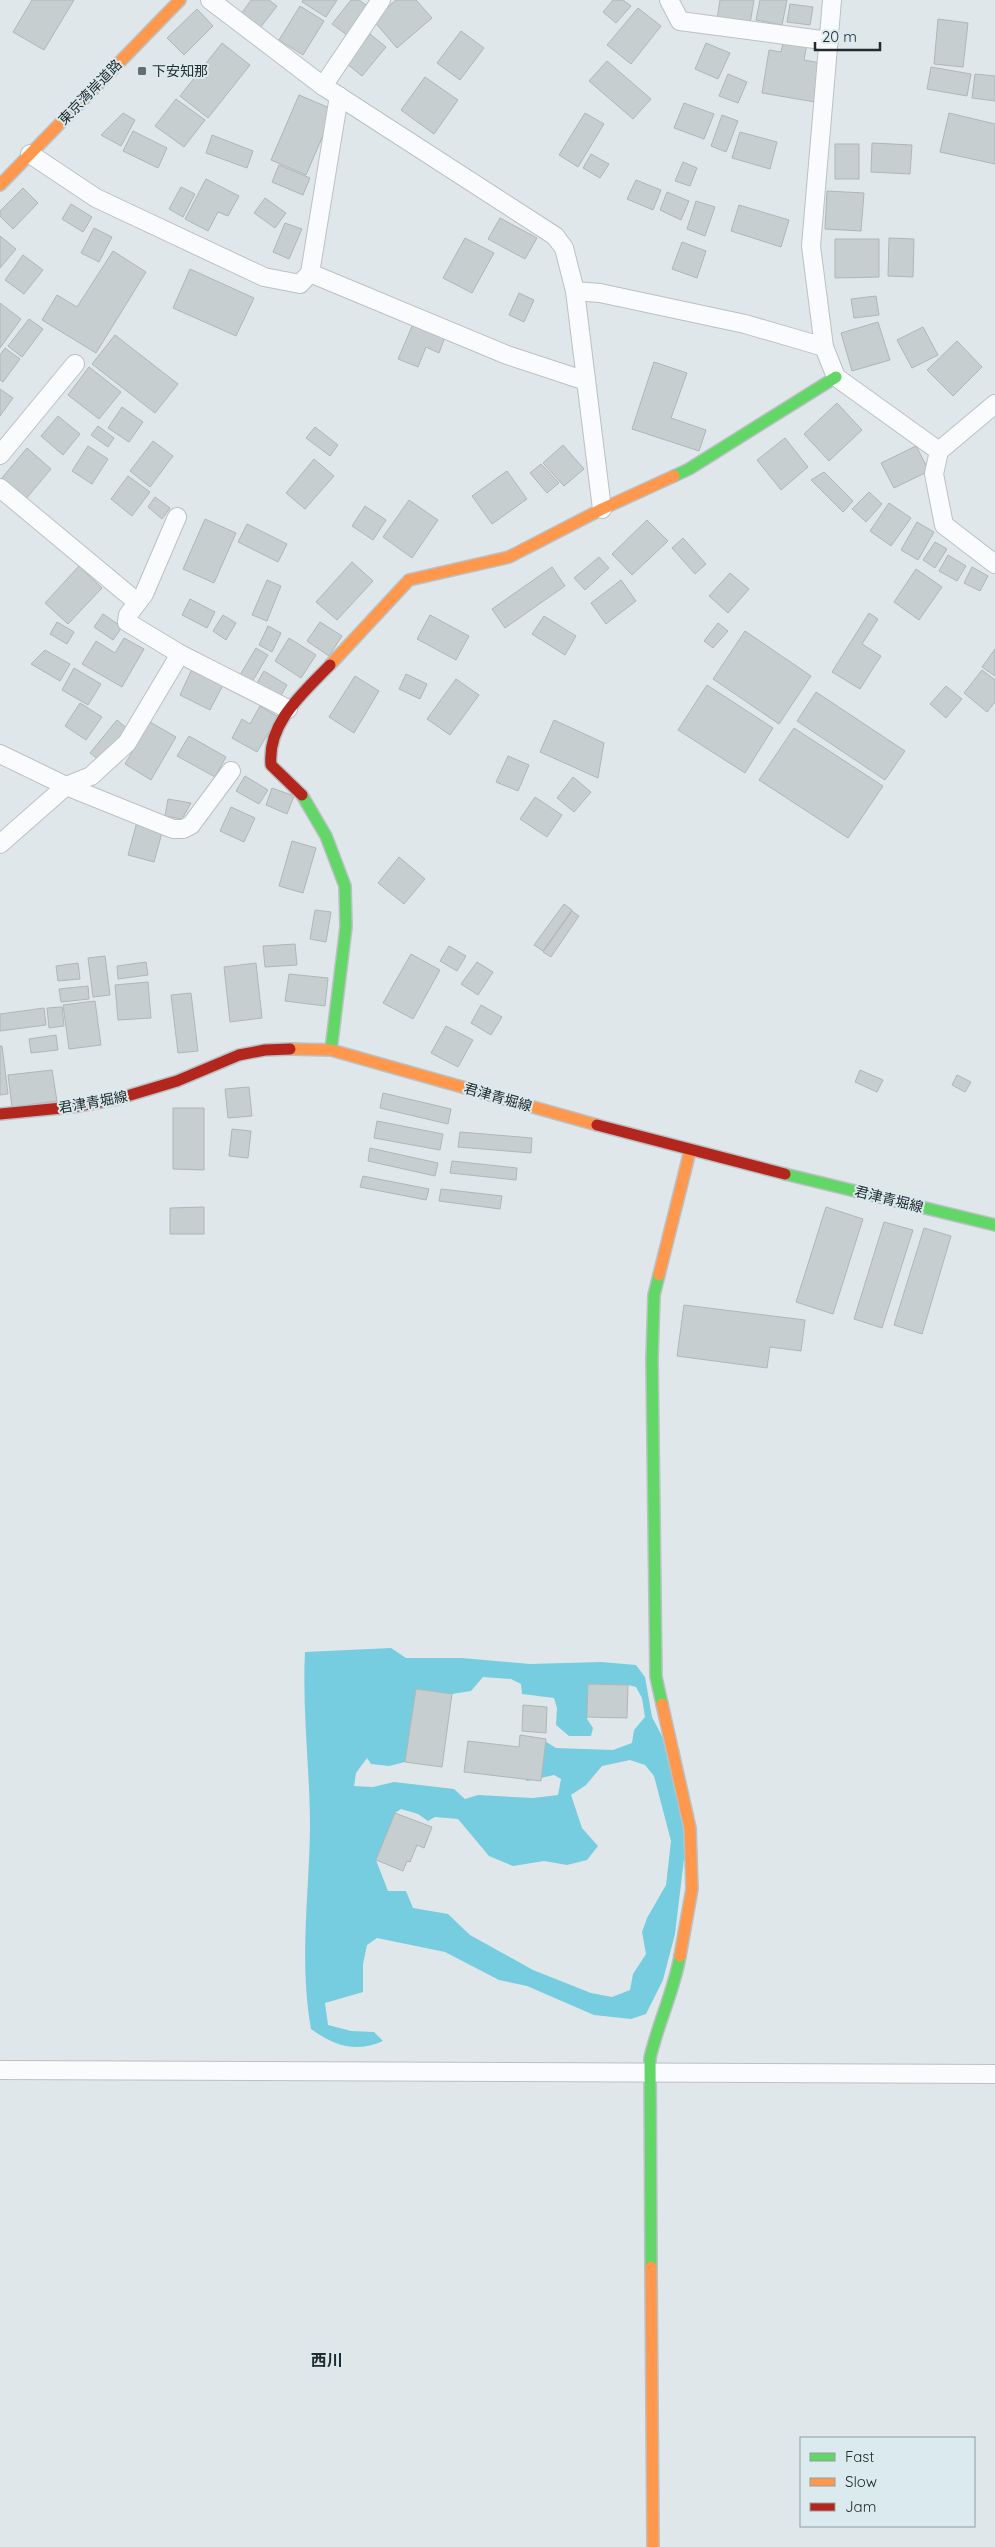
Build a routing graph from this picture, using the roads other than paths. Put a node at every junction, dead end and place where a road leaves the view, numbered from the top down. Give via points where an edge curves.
1 (180, 0) edge
2 (210, 0) edge
3 (381, 0) edge
4 (668, 0) edge
5 (832, 0) edge
6 (829, 41) junction
7 (323, 86) junction
8 (339, 96) junction
9 (30, 154) junction
10 (0, 185) edge
11 (310, 272) junction
12 (575, 291) junction
13 (824, 347) junction
14 (76, 364) dead end
15 (836, 377) junction
16 (586, 381) junction
17 (995, 404) edge
18 (939, 450) junction
19 (0, 455) edge
20 (0, 488) edge
21 (602, 510) junction
22 (176, 516) dead end
23 (995, 564) edge
24 (137, 602) junction
25 (180, 654) junction
26 (288, 709) junction
27 (0, 754) edge
28 (230, 771) dead end
29 (66, 786) junction
30 (0, 844) edge
31 (332, 1050) junction
32 (0, 1114) edge
33 (690, 1151) junction
34 (995, 1225) edge
35 (0, 2070) edge
36 (650, 2074) junction
37 (995, 2074) edge
38 (653, 2547) edge

1 - 9 main road, 東京湾岸道路
2 - 7 street
3 - 7 street
4 - 6 street via 680,21
5 - 6 street
6 - 13 street via 811,246
7 - 8 street
8 - 11 street
8 - 12 street via 555,236 564,248
9 - 10 main road, 東京湾岸道路
9 - 11 street via 96,198 264,277 300,284
11 - 16 street via 507,355
12 - 13 street via 600,293 745,324
12 - 16 street
13 - 15 street
14 - 19 street
15 - 18 street
15 - 21 main road via 689,469
16 - 21 street
17 - 18 street
18 - 23 street via 934,474 944,525
20 - 24 street
21 - 26 main road via 509,557 409,580
22 - 24 street via 144,594
24 - 25 street via 127,622
25 - 26 street
25 - 29 street via 127,743 91,776
26 - 31 main road via 272,742 271,765 302,795 312,810 345,886 346,927
27 - 29 street
28 - 29 street via 191,825 182,829 173,829
29 - 30 street
31 - 32 main road, 君津青堀線 via 266,1050 239,1055 177,1081 117,1100
31 - 33 main road, 君津青堀線
33 - 34 main road, 君津青堀線
33 - 36 main road via 654,1295 652,1360 656,1677 690,1828 692,1889 678,1970 656,2031
35 - 36 street
36 - 37 street
36 - 38 main road

